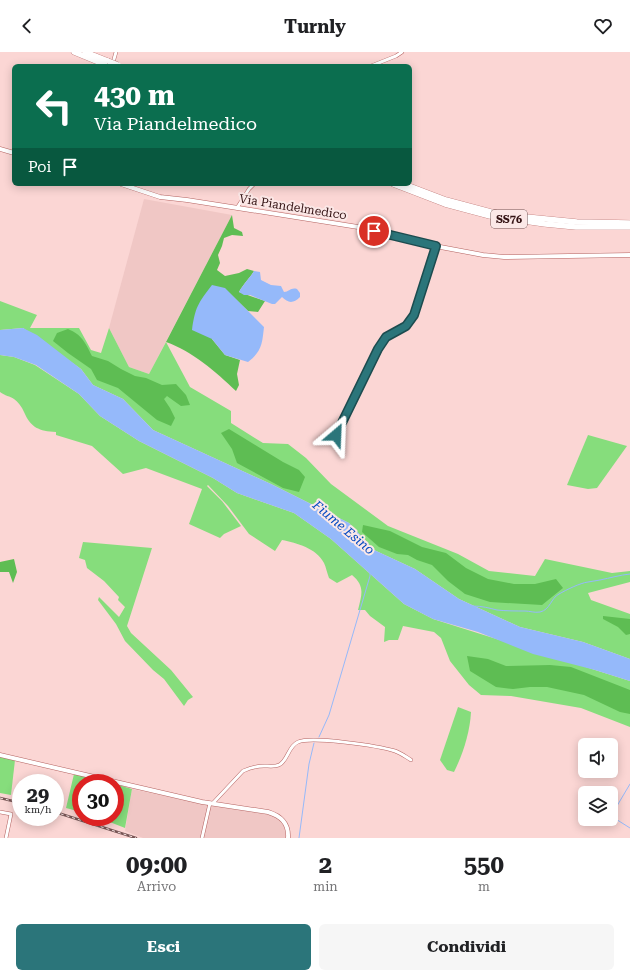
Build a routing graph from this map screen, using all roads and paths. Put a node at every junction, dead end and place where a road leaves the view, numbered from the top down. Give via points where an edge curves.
1 (74, 52) edge
2 (86, 52) edge
3 (116, 52) edge
4 (402, 52) edge
5 (106, 64) edge
6 (107, 64) edge
7 (110, 64) edge
8 (376, 64) edge
9 (0, 148) edge
10 (12, 152) edge
11 (127, 186) edge
12 (252, 186) edge
13 (398, 186) edge
14 (409, 186) edge
15 (237, 208) junction
16 (630, 223) edge
17 (630, 227) edge
18 (436, 246) junction
19 (630, 255) edge
20 (336, 435) dead end
21 (0, 755) edge
22 (411, 760) dead end
23 (212, 803) junction
24 (0, 812) edge
25 (6, 838) edge
26 (202, 838) edge
27 (288, 838) edge

1 - 5 highway
2 - 6 highway
3 - 7 street
4 - 8 street
9 - 10 main road
11 - 15 main road, Via Piandelmedico via 160,197
12 - 15 street
13 - 17 highway, SS76 via 445,204 509,219 576,227
14 - 16 highway, SS76 via 446,200 491,212 577,222
15 - 18 main road, Via Piandelmedico via 358,228
18 - 19 main road, Via Piandelmedico via 504,257
18 - 20 street via 414,315 406,326 386,337 378,349
21 - 23 main road
22 - 23 street via 384,748 327,741 298,742 280,765 250,768
23 - 26 street
23 - 27 main road via 277,815 286,823
24 - 25 street via 10,814

